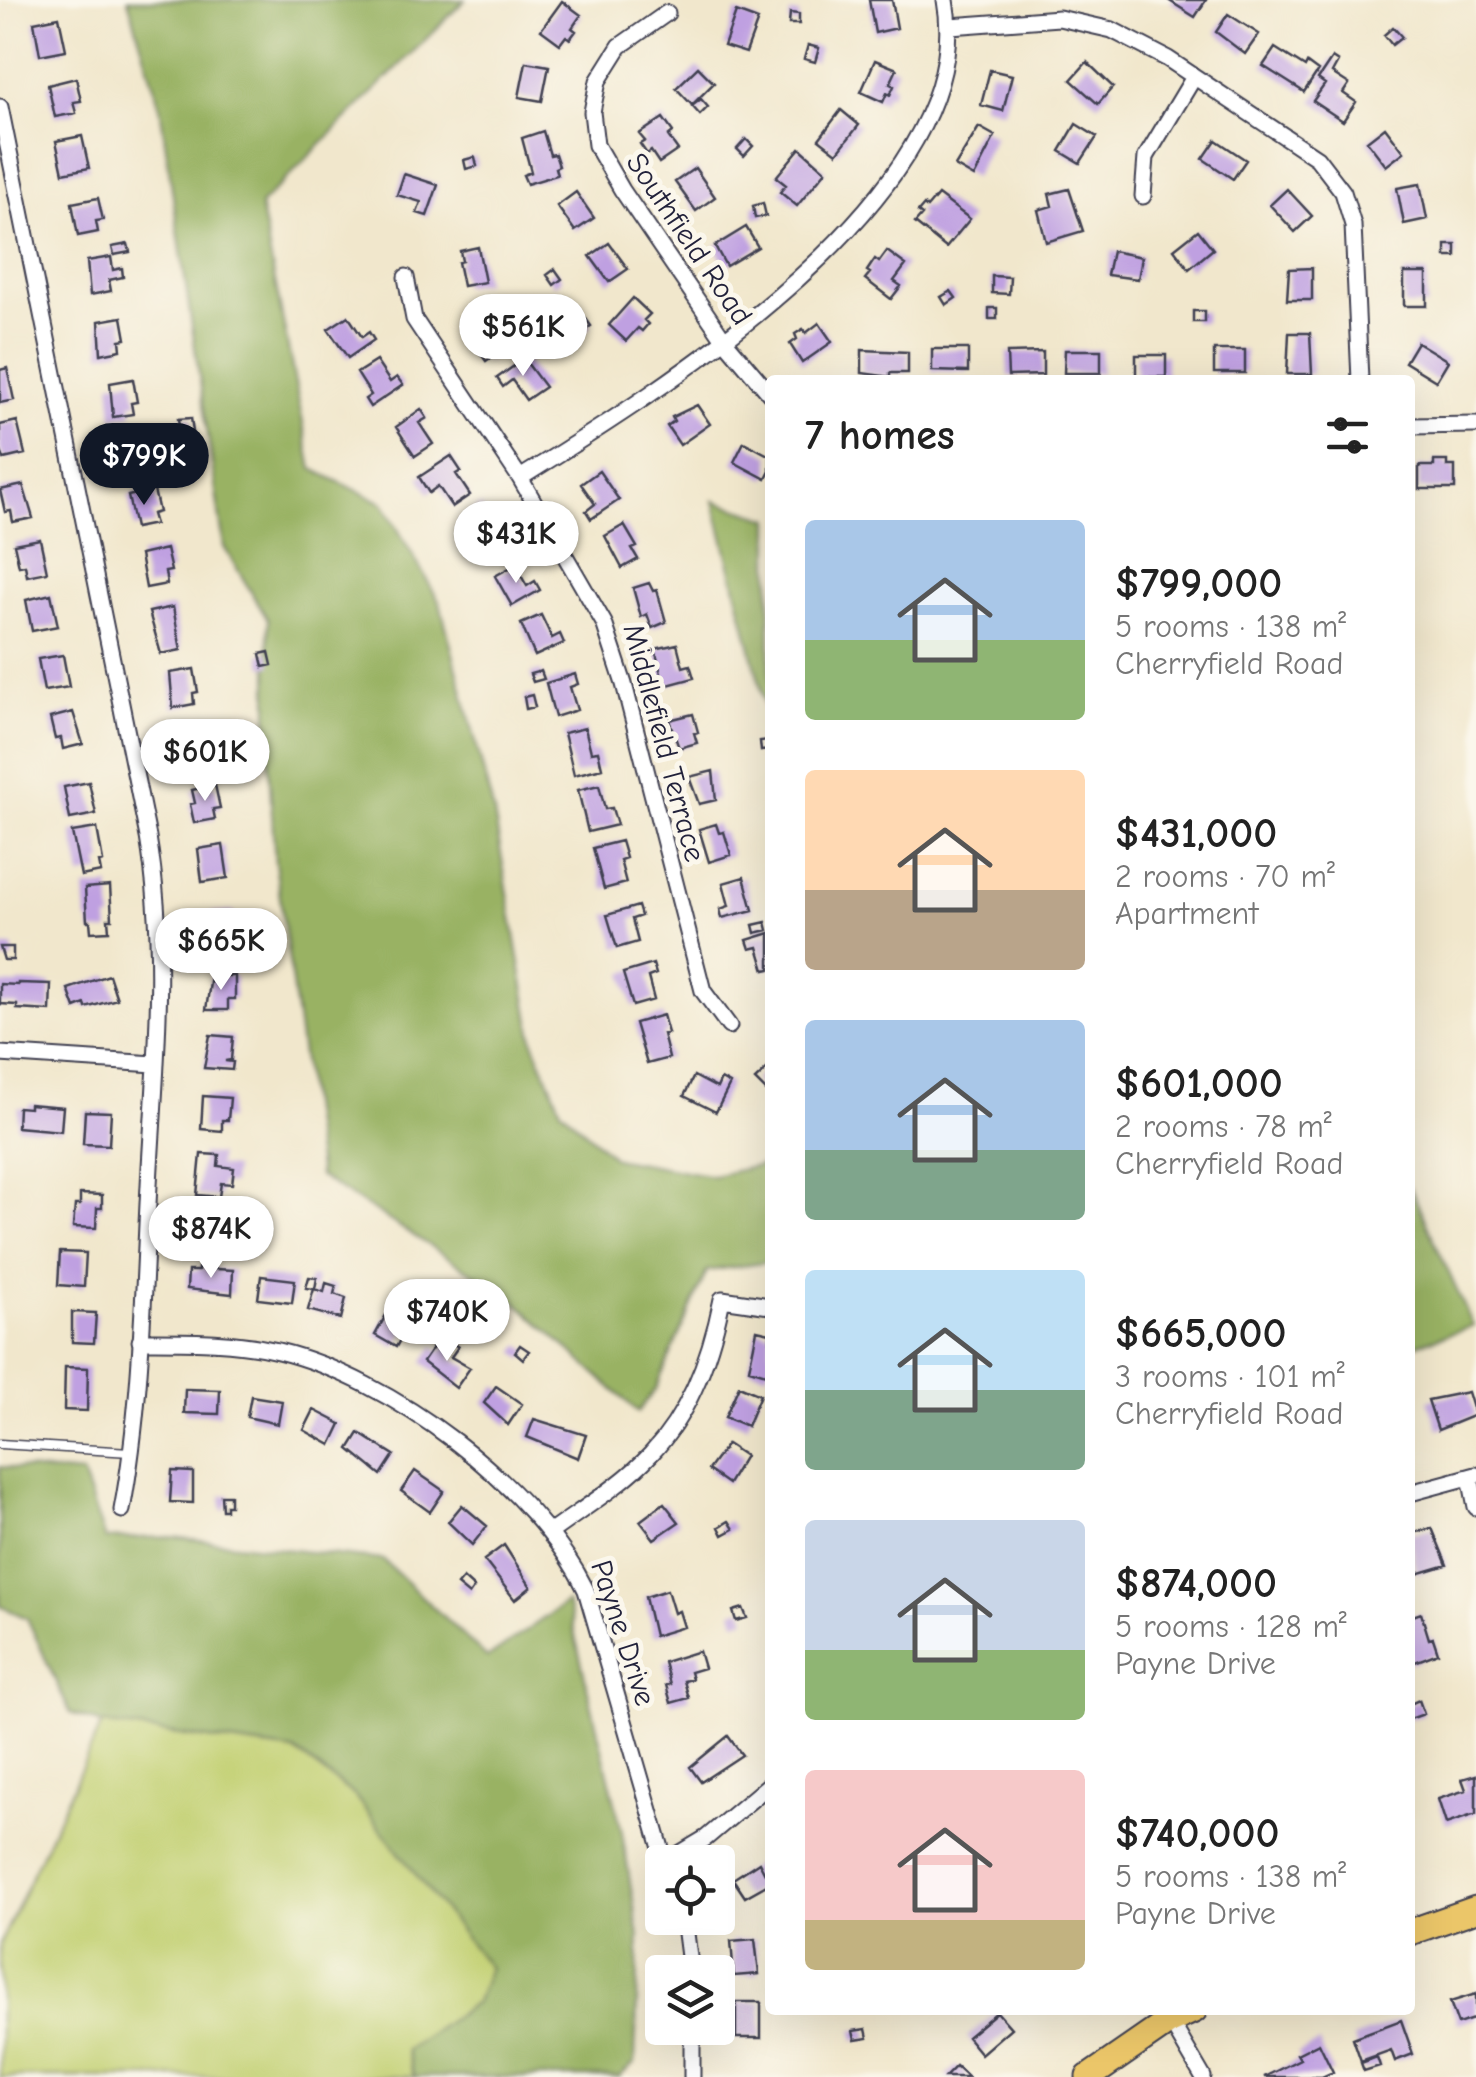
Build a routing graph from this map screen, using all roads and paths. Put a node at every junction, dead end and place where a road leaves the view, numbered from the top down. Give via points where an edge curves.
1 (945, 0) edge
2 (666, 12) dead end
3 (950, 26) junction
4 (1194, 77) junction
5 (0, 107) edge
6 (1143, 196) dead end
7 (406, 276) dead end
8 (725, 341) junction
9 (1360, 375) edge
10 (765, 388) edge
11 (1476, 425) edge
12 (1415, 426) edge
13 (520, 478) junction
14 (729, 1026) dead end
15 (0, 1054) edge
16 (155, 1064) junction
17 (765, 1305) edge
18 (140, 1341) junction
19 (0, 1444) edge
20 (132, 1453) junction
21 (1473, 1476) edge
22 (1415, 1492) edge
23 (1476, 1507) edge
24 (122, 1510) dead end
25 (551, 1532) junction
26 (765, 1788) edge
27 (660, 1845) edge
28 (694, 1845) edge
29 (1476, 1909) edge
30 (1415, 1930) edge
31 (1167, 2016) edge
32 (692, 2045) edge
33 (692, 2077) edge
34 (1089, 2077) edge
35 (1203, 2077) edge

1 - 3 street
2 - 8 street, Southfield Road via 635,32 607,64 593,95 596,144
3 - 4 street via 1058,18 1093,24 1147,46
3 - 8 street via 932,107 908,151 804,277
4 - 6 street via 1146,157
4 - 9 street via 1317,158 1343,192 1353,225
5 - 16 street via 154,870 160,921
7 - 13 street, Middlefield Terrace via 414,319
8 - 10 street, Southfield Road
8 - 13 street
11 - 12 street
13 - 14 street, Middlefield Terrace via 604,623 703,991
15 - 16 street
16 - 18 street
17 - 25 street via 722,1299 703,1367 666,1437 621,1481
18 - 20 street
18 - 25 street, Payne Drive via 264,1348 334,1370 443,1434
19 - 20 lane
20 - 24 street
21 - 22 street
21 - 23 street
25 - 27 street, Payne Drive via 586,1590
26 - 28 street
29 - 30 main road
31 - 34 main road
31 - 35 street
32 - 33 street

